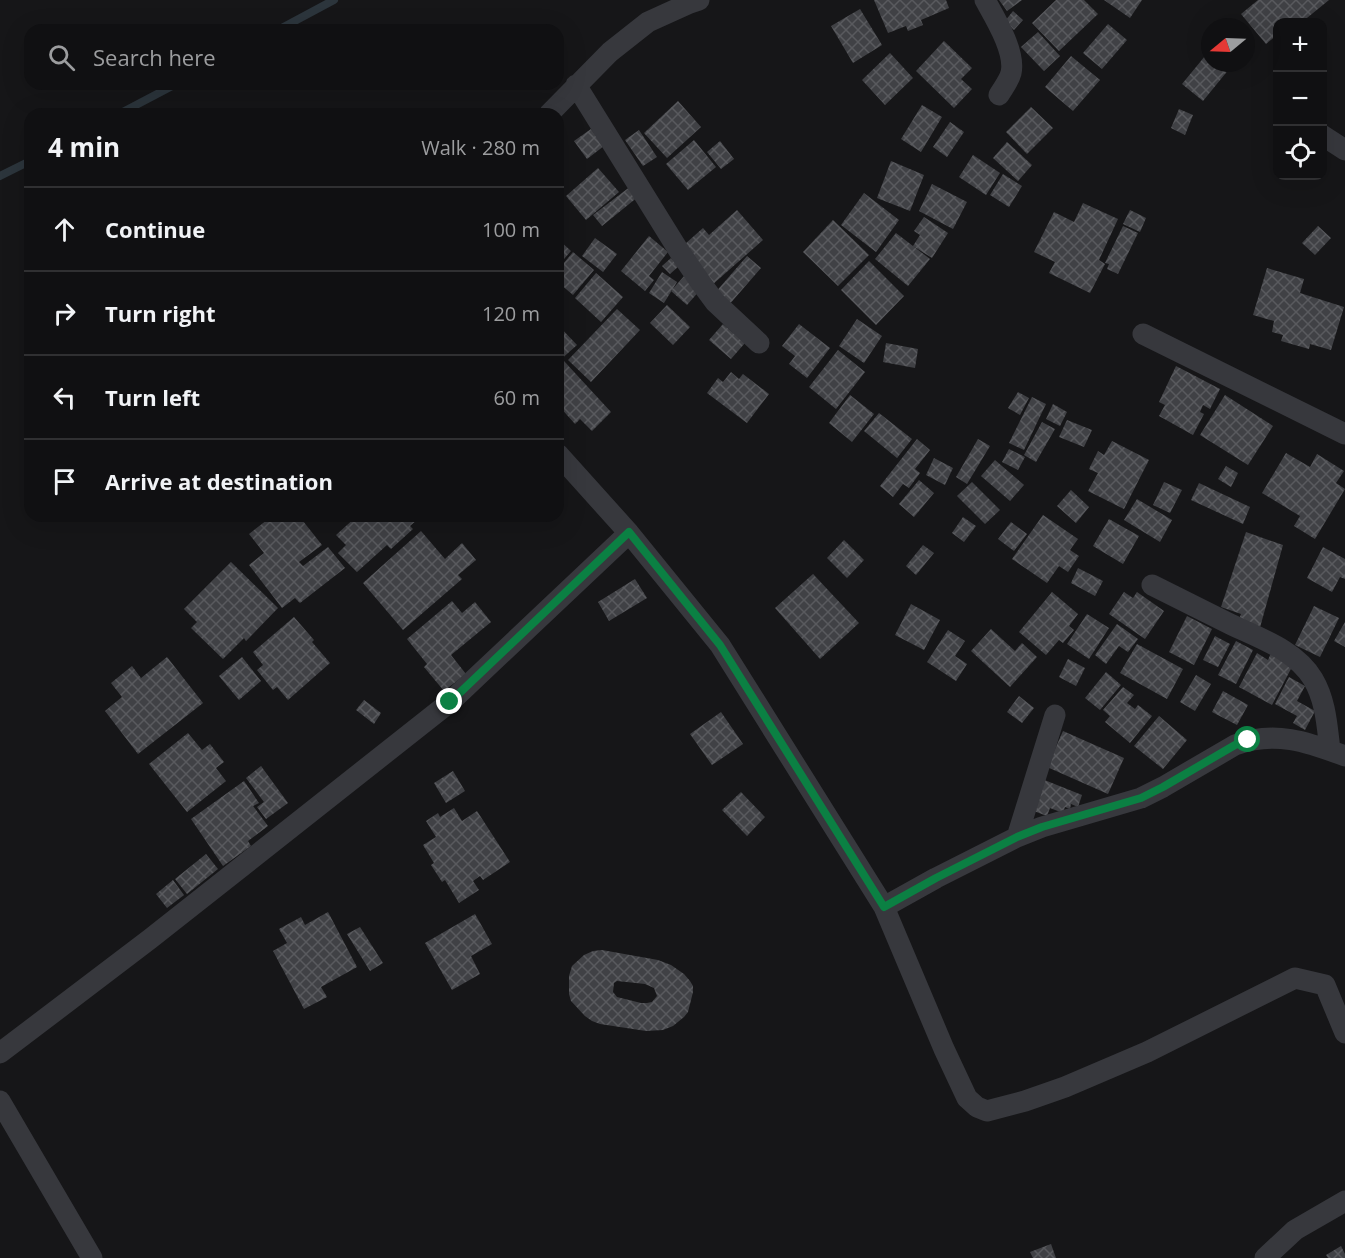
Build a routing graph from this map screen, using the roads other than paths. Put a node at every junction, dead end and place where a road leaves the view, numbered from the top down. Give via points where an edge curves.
1 (699, 0) edge
2 (985, 0) edge
3 (576, 85) junction
4 (999, 95) dead end
5 (555, 108) edge
6 (1327, 138) edge
7 (1345, 150) edge
8 (1143, 334) dead end
9 (759, 343) dead end
10 (1345, 434) edge
11 (564, 461) edge
12 (629, 532) junction
13 (1152, 585) dead end
14 (1055, 715) dead end
15 (1338, 753) edge
16 (1017, 837) junction
17 (884, 907) junction
18 (1345, 1033) edge
19 (0, 1053) edge
20 (0, 1101) edge
21 (1345, 1201) edge
22 (92, 1258) edge
23 (1265, 1258) edge

1 - 3 street via 648,22
2 - 4 street via 1011,56 1011,71
3 - 5 street
3 - 9 street via 715,302
6 - 7 street
8 - 10 street
11 - 12 street
12 - 17 street via 720,645
12 - 19 street via 450,702
13 - 15 street via 1290,654 1312,678 1323,699
14 - 16 street
15 - 16 street via 1284,738 1248,740 1141,798
16 - 17 street
17 - 18 street via 967,1098 987,1111 1065,1087 1147,1052 1295,978 1325,985
20 - 22 street
21 - 23 street via 1295,1230

